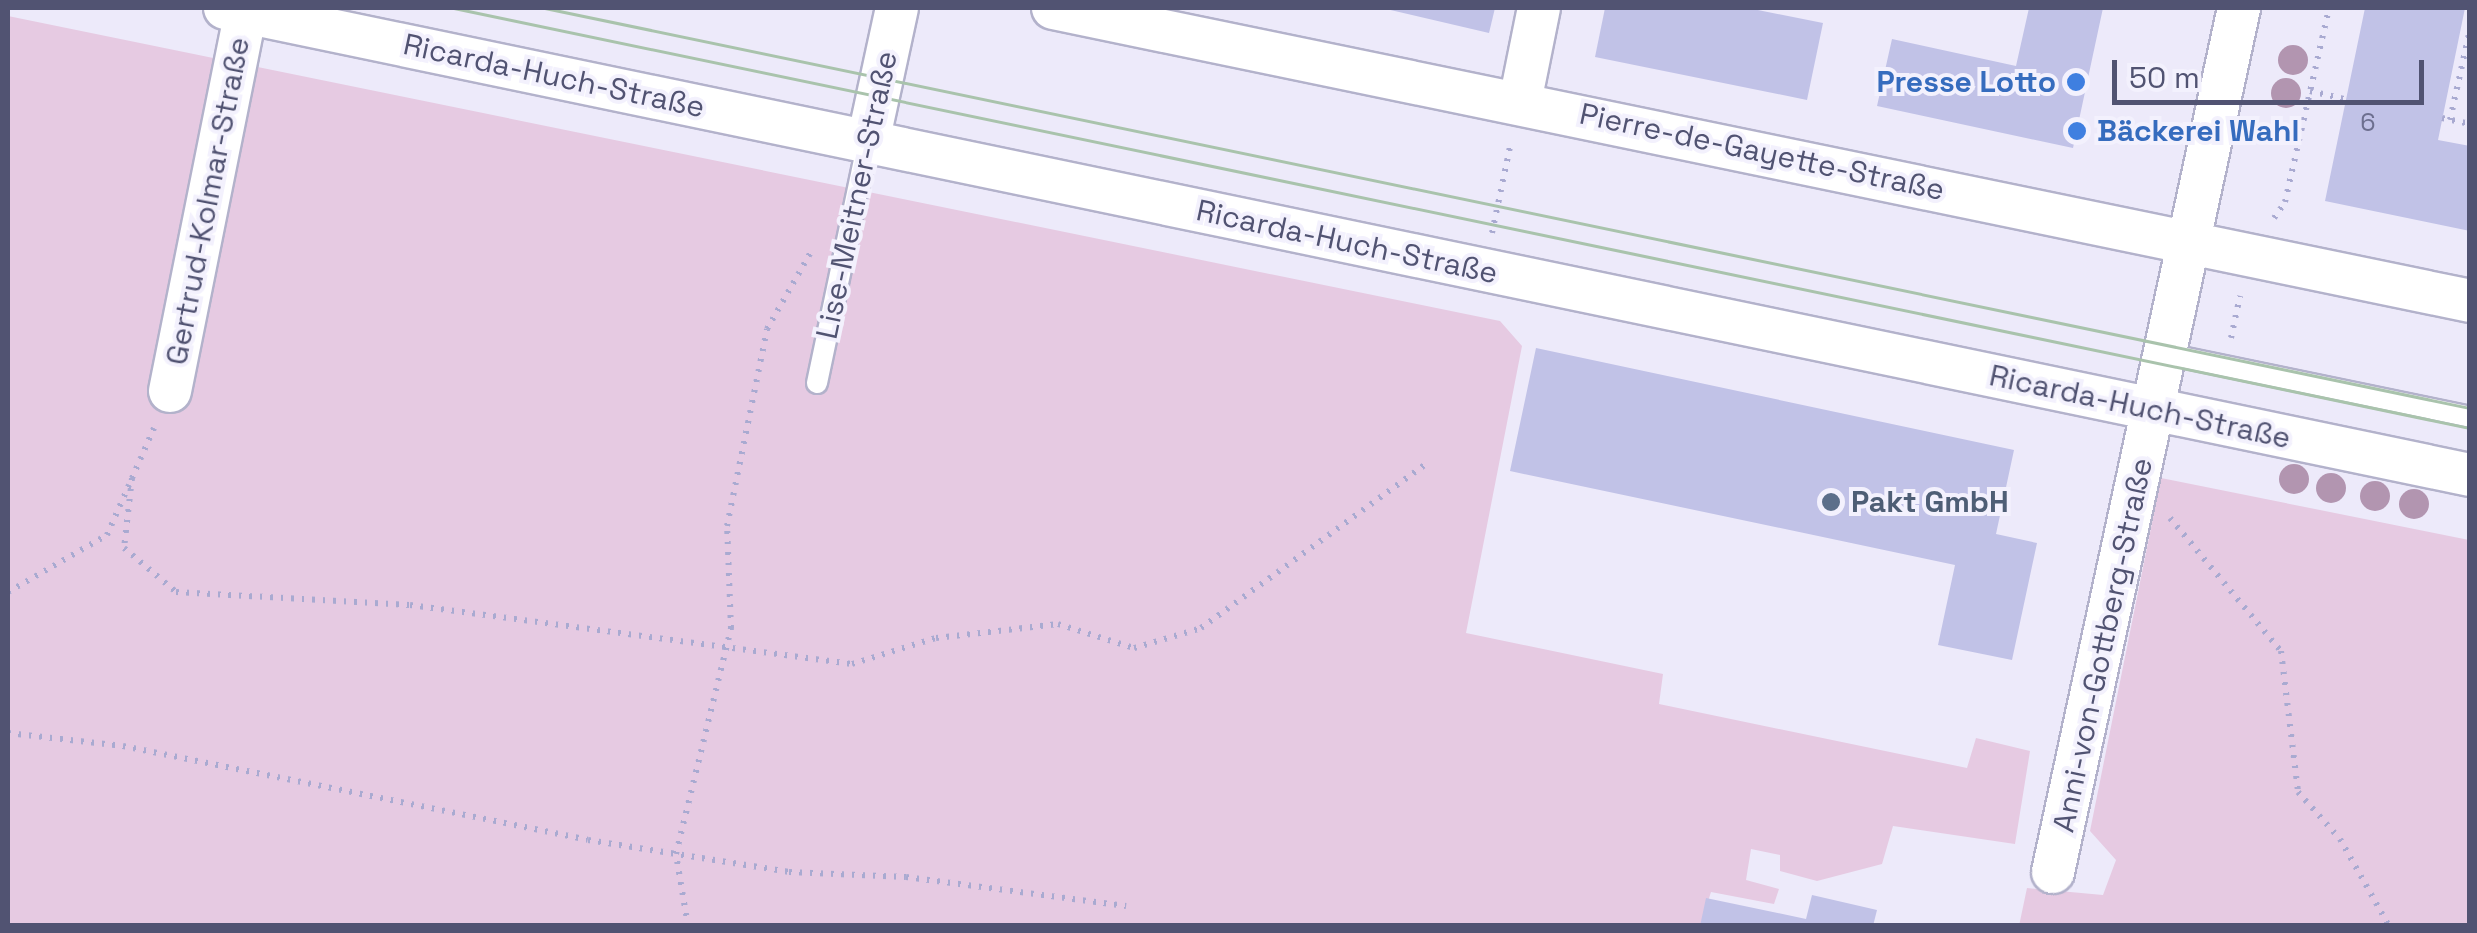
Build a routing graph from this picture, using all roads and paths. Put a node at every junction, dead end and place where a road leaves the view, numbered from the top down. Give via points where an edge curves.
1 (897, 8) edge
2 (1053, 8) edge
3 (1539, 8) edge
4 (2239, 8) edge
5 (236, 10) edge
6 (2470, 29) edge
7 (2310, 90) dead end
8 (2346, 99) dead end
9 (1520, 102) junction
10 (2470, 124) edge
11 (868, 142) junction
12 (859, 190) junction
13 (2192, 242) junction
14 (1484, 270) junction
15 (2470, 301) edge
16 (2167, 354) junction
17 (817, 383) dead end
18 (170, 391) joint
19 (2155, 410) junction
20 (2470, 418) edge
21 (1427, 463) dead end
22 (2470, 475) edge
23 (2140, 476) junction
24 (132, 478) junction
25 (8, 592) edge
26 (724, 650) junction
27 (8, 733) edge
28 (676, 854) junction
29 (2053, 872) dead end
30 (1126, 906) dead end
31 (688, 926) edge
32 (2389, 926) edge

1 - 11 street, Lise-Meitner-Straße
2 - 9 street, Pierre-de-Gayette-Straße
3 - 9 street
4 - 13 street, Anni-von-Gottberg-Straße
5 - 11 street, Ricarda-Huch-Straße
5 - 18 street, Gertrud-Kolmar-Straße
6 - 10 path via 2446,119
7 - 8 path
9 - 13 street, Pierre-de-Gayette-Straße
9 - 14 path
11 - 12 lane, Lise-Meitner-Straße
11 - 14 street, Ricarda-Huch-Straße
12 - 17 lane, Lise-Meitner-Straße
12 - 26 path via 802,263 767,329 727,526 732,628
13 - 15 street, Pierre-de-Gayette-Straße
13 - 16 street, Anni-von-Gottberg-Straße
14 - 19 street, Ricarda-Huch-Straße
16 - 19 street, Anni-von-Gottberg-Straße
16 - 20 lane
18 - 24 path
19 - 22 street, Ricarda-Huch-Straße
19 - 23 street, Anni-von-Gottberg-Straße
21 - 26 path via 1201,628 1134,648 1058,624 936,638 852,664
23 - 29 street, Anni-von-Gottberg-Straße
23 - 32 path via 2207,568 2281,651 2298,792 2340,839
24 - 25 path via 107,535
24 - 26 path via 124,548 176,592 410,605
26 - 28 path
27 - 28 path via 123,746
28 - 30 path
28 - 31 path

